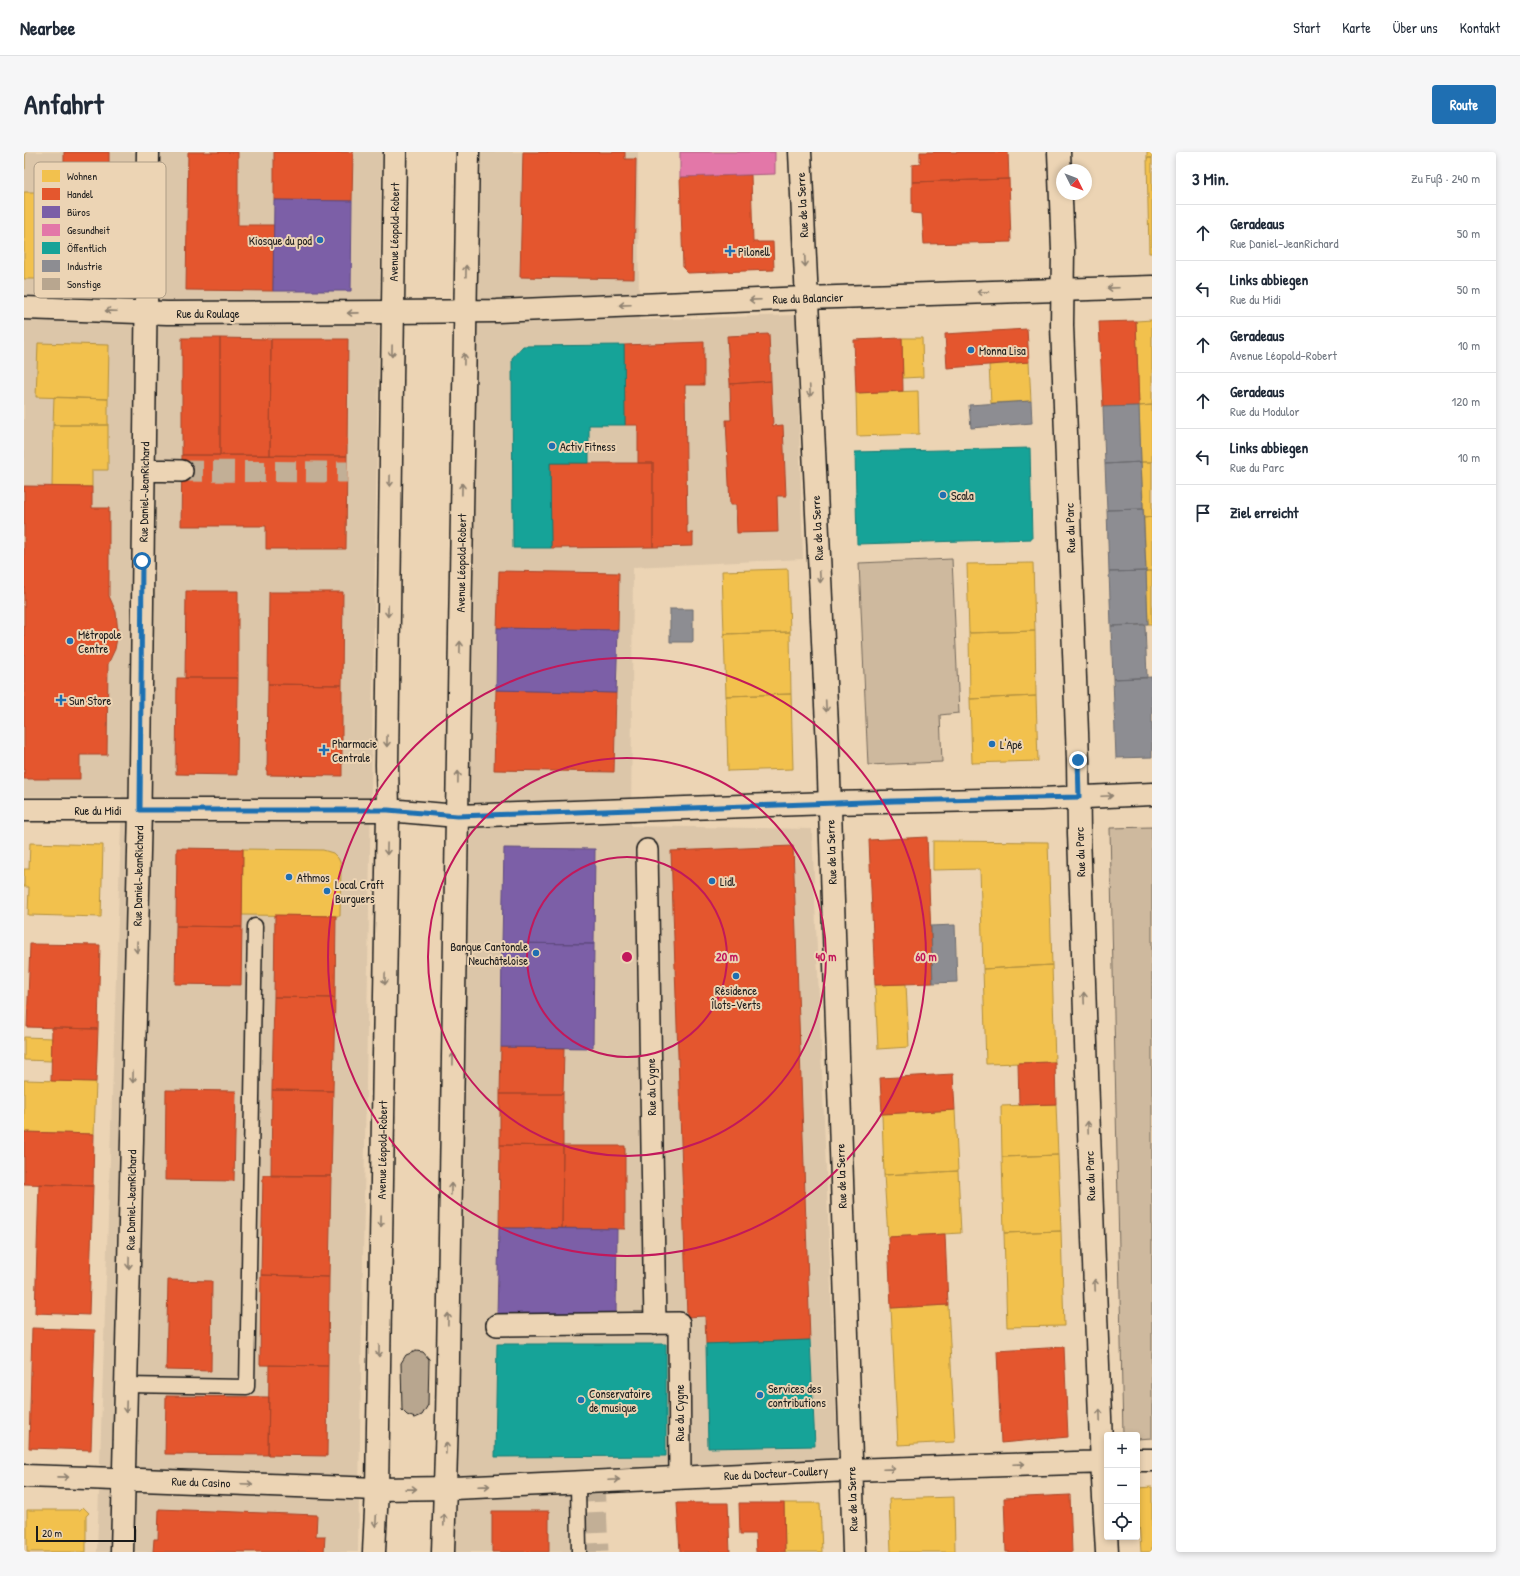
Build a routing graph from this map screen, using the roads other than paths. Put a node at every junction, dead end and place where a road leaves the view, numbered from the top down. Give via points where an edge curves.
1 (148, 152) edge
2 (395, 152) edge
3 (468, 152) edge
4 (800, 152) edge
5 (1059, 152) edge
6 (148, 162) edge
7 (1152, 286) edge
8 (1062, 290) junction
9 (146, 298) edge
10 (806, 298) junction
11 (24, 308) edge
12 (465, 310) junction
13 (146, 312) junction
14 (392, 312) junction
15 (145, 470) junction
16 (182, 471) tunnel mouth
17 (1152, 794) edge
18 (1079, 797) junction
19 (830, 803) junction
20 (24, 810) edge
21 (140, 810) junction
22 (388, 810) junction
23 (457, 816) junction
24 (647, 850) dead end
25 (255, 926) dead end
26 (655, 1324) junction
27 (497, 1325) dead end
28 (126, 1385) junction
29 (1104, 1443) edge
30 (1140, 1460) edge
31 (1152, 1460) edge
32 (1104, 1462) edge
33 (1105, 1468) edge
34 (850, 1470) junction
35 (24, 1476) edge
36 (680, 1477) junction
37 (124, 1479) junction
38 (578, 1482) junction
39 (445, 1488) junction
40 (377, 1489) junction
41 (122, 1552) edge
42 (374, 1552) edge
43 (443, 1552) edge
44 (579, 1552) edge
45 (854, 1552) edge
46 (1107, 1552) edge

1 - 6 street, Rue Daniel-JeanRichard
2 - 14 street, Avenue Léopold-Robert
12 -> 3 street, Avenue Léopold-Robert
4 -> 10 street, Rue de la Serre
5 - 8 street, Rue du Parc
7 -> 8 street, Rue du Balancier
8 -> 10 street, Rue du Balancier
8 - 18 street, Rue du Parc
9 - 13 street, Rue Daniel-JeanRichard
10 -> 12 street, Rue du Balancier
10 -> 19 street, Rue de la Serre
13 -> 11 street, Rue du Roulage
12 - 14 street
23 -> 12 street, Avenue Léopold-Robert
14 -> 13 street, Rue du Roulage
13 - 15 street, Rue Daniel-JeanRichard
14 -> 22 street, Avenue Léopold-Robert
15 - 16 street
15 - 21 street, Rue Daniel-JeanRichard
18 -> 17 street
18 - 19 street
29 -> 18 street, Rue du Parc via 1088,1133
19 - 23 street
19 - 34 street, Rue de la Serre
20 - 21 street, Rue du Midi
21 - 22 street, Rue du Midi
21 -> 28 street, Rue Daniel-JeanRichard
22 - 23 street
22 -> 40 street, Avenue Léopold-Robert
39 -> 23 street, Avenue Léopold-Robert
24 - 26 street, Rue du Cygne
25 - 28 lane via 247,1387
26 - 27 street, Rue du Cygne
26 - 36 street, Rue du Cygne via 679,1324
28 -> 37 street, Rue Daniel-JeanRichard
30 - 31 street
34 -> 32 street, Rue du Docteur-Coullery
33 - 46 street, Rue du Parc
34 - 36 street, Rue du Docteur-Coullery
34 - 45 street, Rue de la Serre
35 -> 37 street, Rue du Casino
38 -> 36 street, Rue du Docteur-Coullery
37 -> 40 street, Rue du Casino
37 - 41 street, Rue Daniel-JeanRichard
39 -> 38 street, Rue du Docteur-Coullery
38 - 44 lane
40 -> 39 street
43 -> 39 street, Avenue Léopold-Robert
40 -> 42 street, Avenue Léopold-Robert

